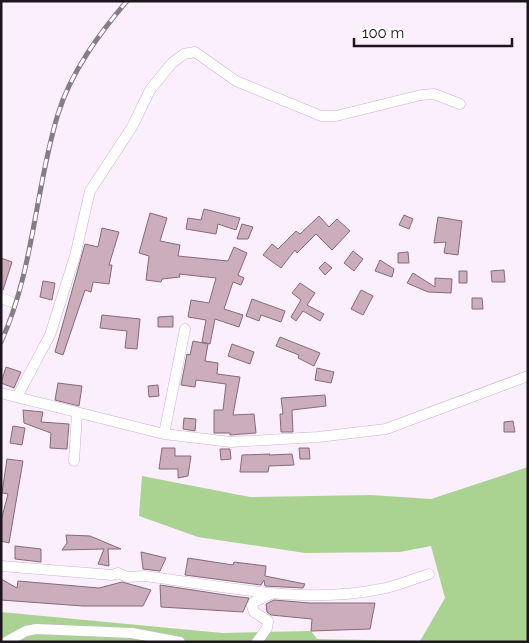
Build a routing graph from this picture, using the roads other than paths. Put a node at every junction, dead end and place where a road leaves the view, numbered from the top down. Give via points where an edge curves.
1 (460, 104) dead end
2 (185, 329) dead end
3 (528, 376) edge
4 (2, 395) edge
5 (17, 397) junction
6 (77, 414) junction
7 (164, 434) junction
8 (74, 460) dead end
9 (1, 566) edge
10 (429, 574) dead end
11 (272, 593) junction
12 (6, 642) edge
13 (180, 642) edge
14 (257, 642) edge

1 - 5 street via 434,94 421,95 336,116 322,116 236,81 195,52 184,54 172,63 150,90 132,127 90,191 75,256 50,335
2 - 7 street
3 - 7 street via 402,425 361,434 231,442
4 - 5 street
5 - 6 street
6 - 7 street
6 - 8 street
9 - 11 street via 118,573 127,577 144,576
10 - 11 street via 381,589 322,594
11 - 14 street via 252,606 254,612 268,621
12 - 13 street via 36,629 132,633

